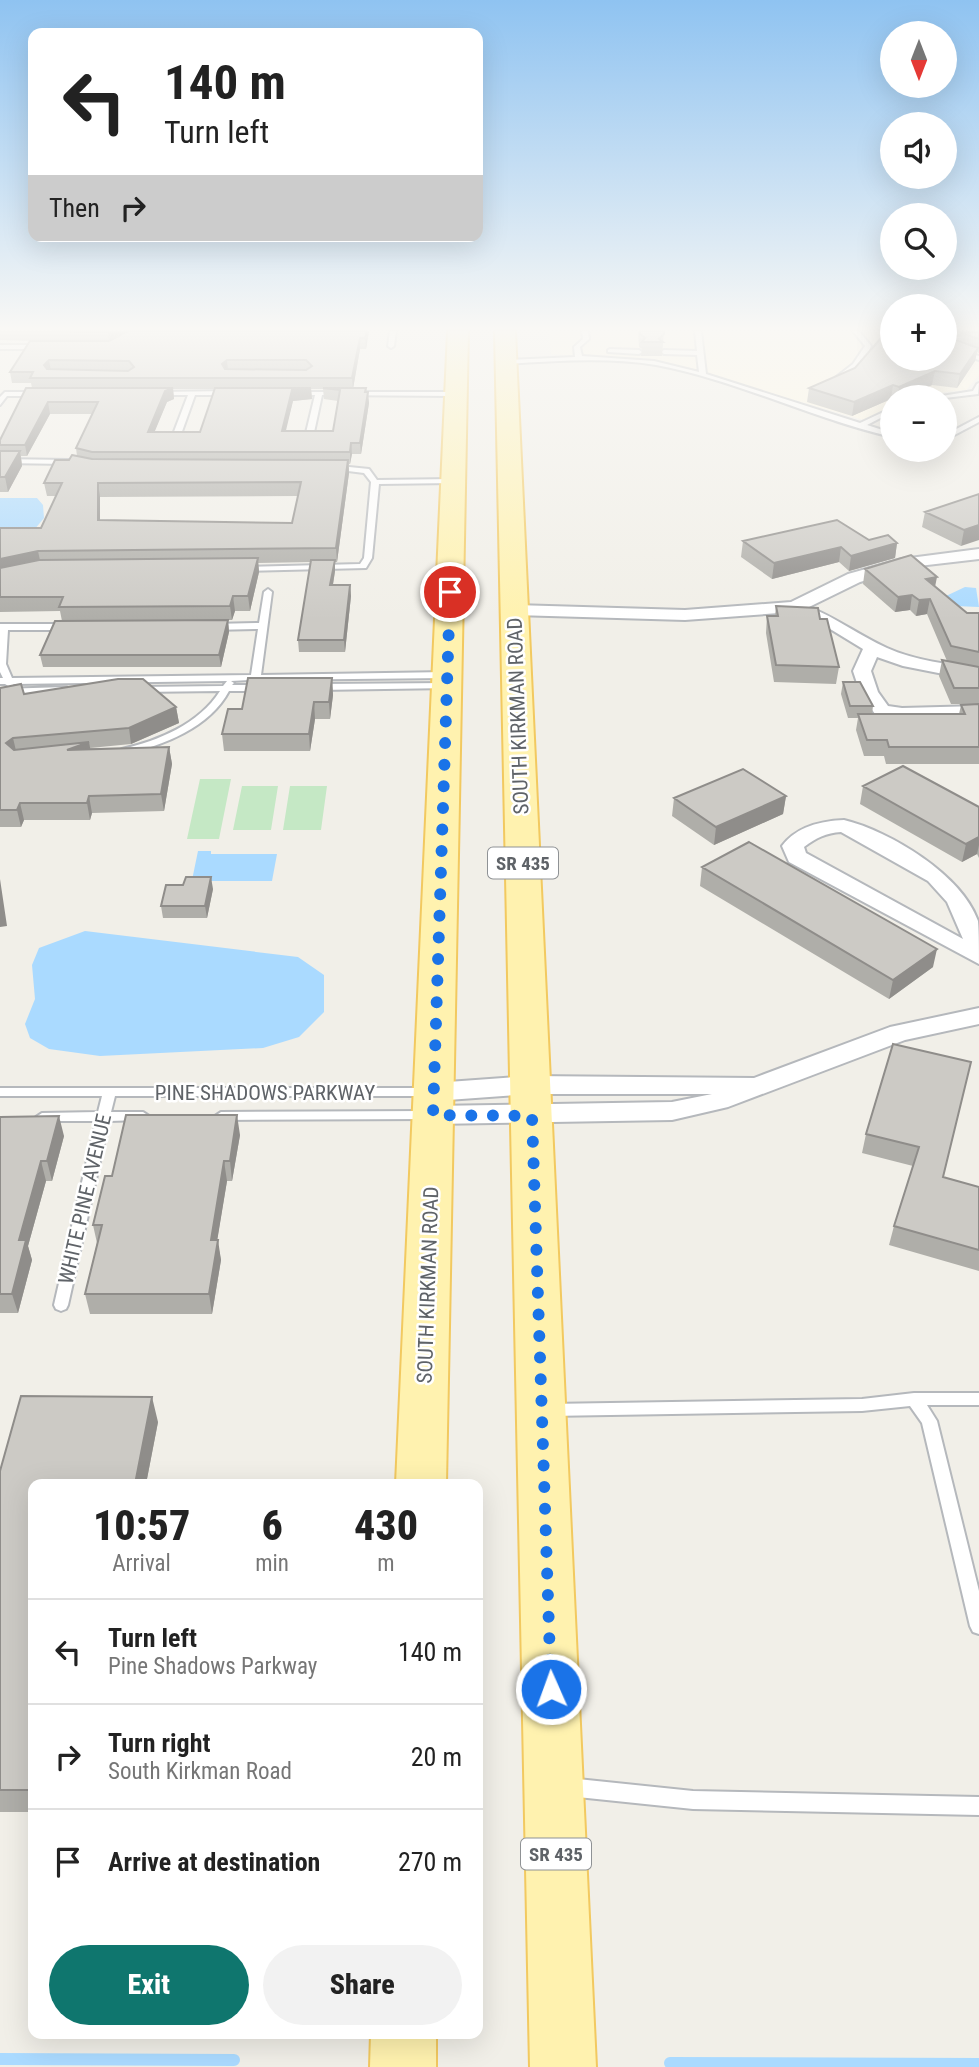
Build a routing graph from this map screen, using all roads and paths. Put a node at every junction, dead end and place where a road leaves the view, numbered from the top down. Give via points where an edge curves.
1 (179, 427) edge
2 (311, 427) edge
3 (466, 427) edge
4 (493, 427) edge
5 (176, 437) edge
6 (309, 437) edge
7 (0, 461) edge
8 (84, 466) edge
9 (327, 467) edge
10 (482, 481) junction
11 (375, 482) junction
12 (979, 554) edge
13 (229, 569) edge
14 (826, 591) junction
15 (268, 592) dead end
16 (514, 603) junction
17 (795, 607) junction
18 (732, 610) junction
19 (832, 623) junction
20 (261, 626) junction
21 (2, 627) edge
22 (85, 627) edge
23 (207, 627) edge
24 (872, 648) junction
25 (1, 663) edge
26 (979, 675) edge
27 (230, 676) junction
28 (255, 676) junction
29 (448, 680) junction
30 (7, 684) edge
31 (227, 688) junction
32 (254, 688) junction
33 (0, 692) edge
34 (979, 712) edge
35 (108, 752) edge
36 (979, 949) edge
37 (979, 957) edge
38 (979, 1016) edge
39 (0, 1092) edge
40 (109, 1094) junction
41 (531, 1100) junction
42 (433, 1104) junction
43 (103, 1116) junction
44 (158, 1116) edge
45 (212, 1116) edge
46 (26, 1117) edge
47 (61, 1305) dead end
48 (914, 1399) junction
49 (979, 1399) edge
50 (542, 1410) junction
51 (421, 1479) edge
52 (979, 1626) edge
53 (554, 1786) junction
54 (979, 1806) edge
55 (404, 2039) edge
56 (403, 2067) edge
57 (563, 2067) edge

1 - 5 lane
2 - 6 lane
3 - 10 main road, SOUTH KIRKMAN ROAD / SR 435
4 - 10 main road, SOUTH KIRKMAN ROAD / SR 435
7 - 8 lane via 63,461
9 - 11 lane via 366,471
10 - 11 lane
10 - 16 main road, SOUTH KIRKMAN ROAD / SR 435
10 - 29 main road, SOUTH KIRKMAN ROAD / SR 435
11 - 13 lane via 368,558 363,566
12 - 14 street via 908,562
14 - 17 street
14 - 19 street via 842,608
15 - 20 lane
16 - 18 street via 685,615
16 - 18 street via 646,596
16 - 41 main road, SOUTH KIRKMAN ROAD / SR 435
17 - 18 street
17 - 19 street
19 - 24 street
20 - 23 lane
20 - 28 lane
21 - 22 lane
21 - 25 lane
24 - 26 street via 903,661
24 - 34 street via 862,671 882,710 902,714
25 - 30 lane
27 - 28 lane
27 - 30 lane
27 - 31 lane
28 - 29 lane
28 - 32 lane
29 - 32 lane
29 - 42 main road, SOUTH KIRKMAN ROAD / SR 435
30 - 31 lane
30 - 33 lane
31 - 32 lane
31 - 35 lane via 198,721 180,731 134,750
36 - 37 street via 957,900 936,876 880,843 844,826 824,827 793,846 797,857
38 - 41 street, PINE SHADOWS PARKWAY via 899,1033 719,1101 672,1111
39 - 40 lane, PINE SHADOWS PARKWAY
40 - 42 lane, PINE SHADOWS PARKWAY
40 - 43 lane, WHITE PINE AVENUE
41 - 42 street, PINE SHADOWS PARKWAY
41 - 50 main road, SOUTH KIRKMAN ROAD / SR 435
42 - 45 lane, PINE SHADOWS PARKWAY
42 - 51 main road, SOUTH KIRKMAN ROAD / SR 435
43 - 44 lane, PINE SHADOWS PARKWAY
43 - 46 lane, PINE SHADOWS PARKWAY
43 - 47 lane, WHITE PINE AVENUE
48 - 49 lane
48 - 50 lane via 862,1405
48 - 52 lane via 929,1422
50 - 53 main road, SOUTH KIRKMAN ROAD / SR 435
53 - 54 lane via 693,1800
53 - 57 main road, SOUTH KIRKMAN ROAD / SR 435
55 - 56 main road

